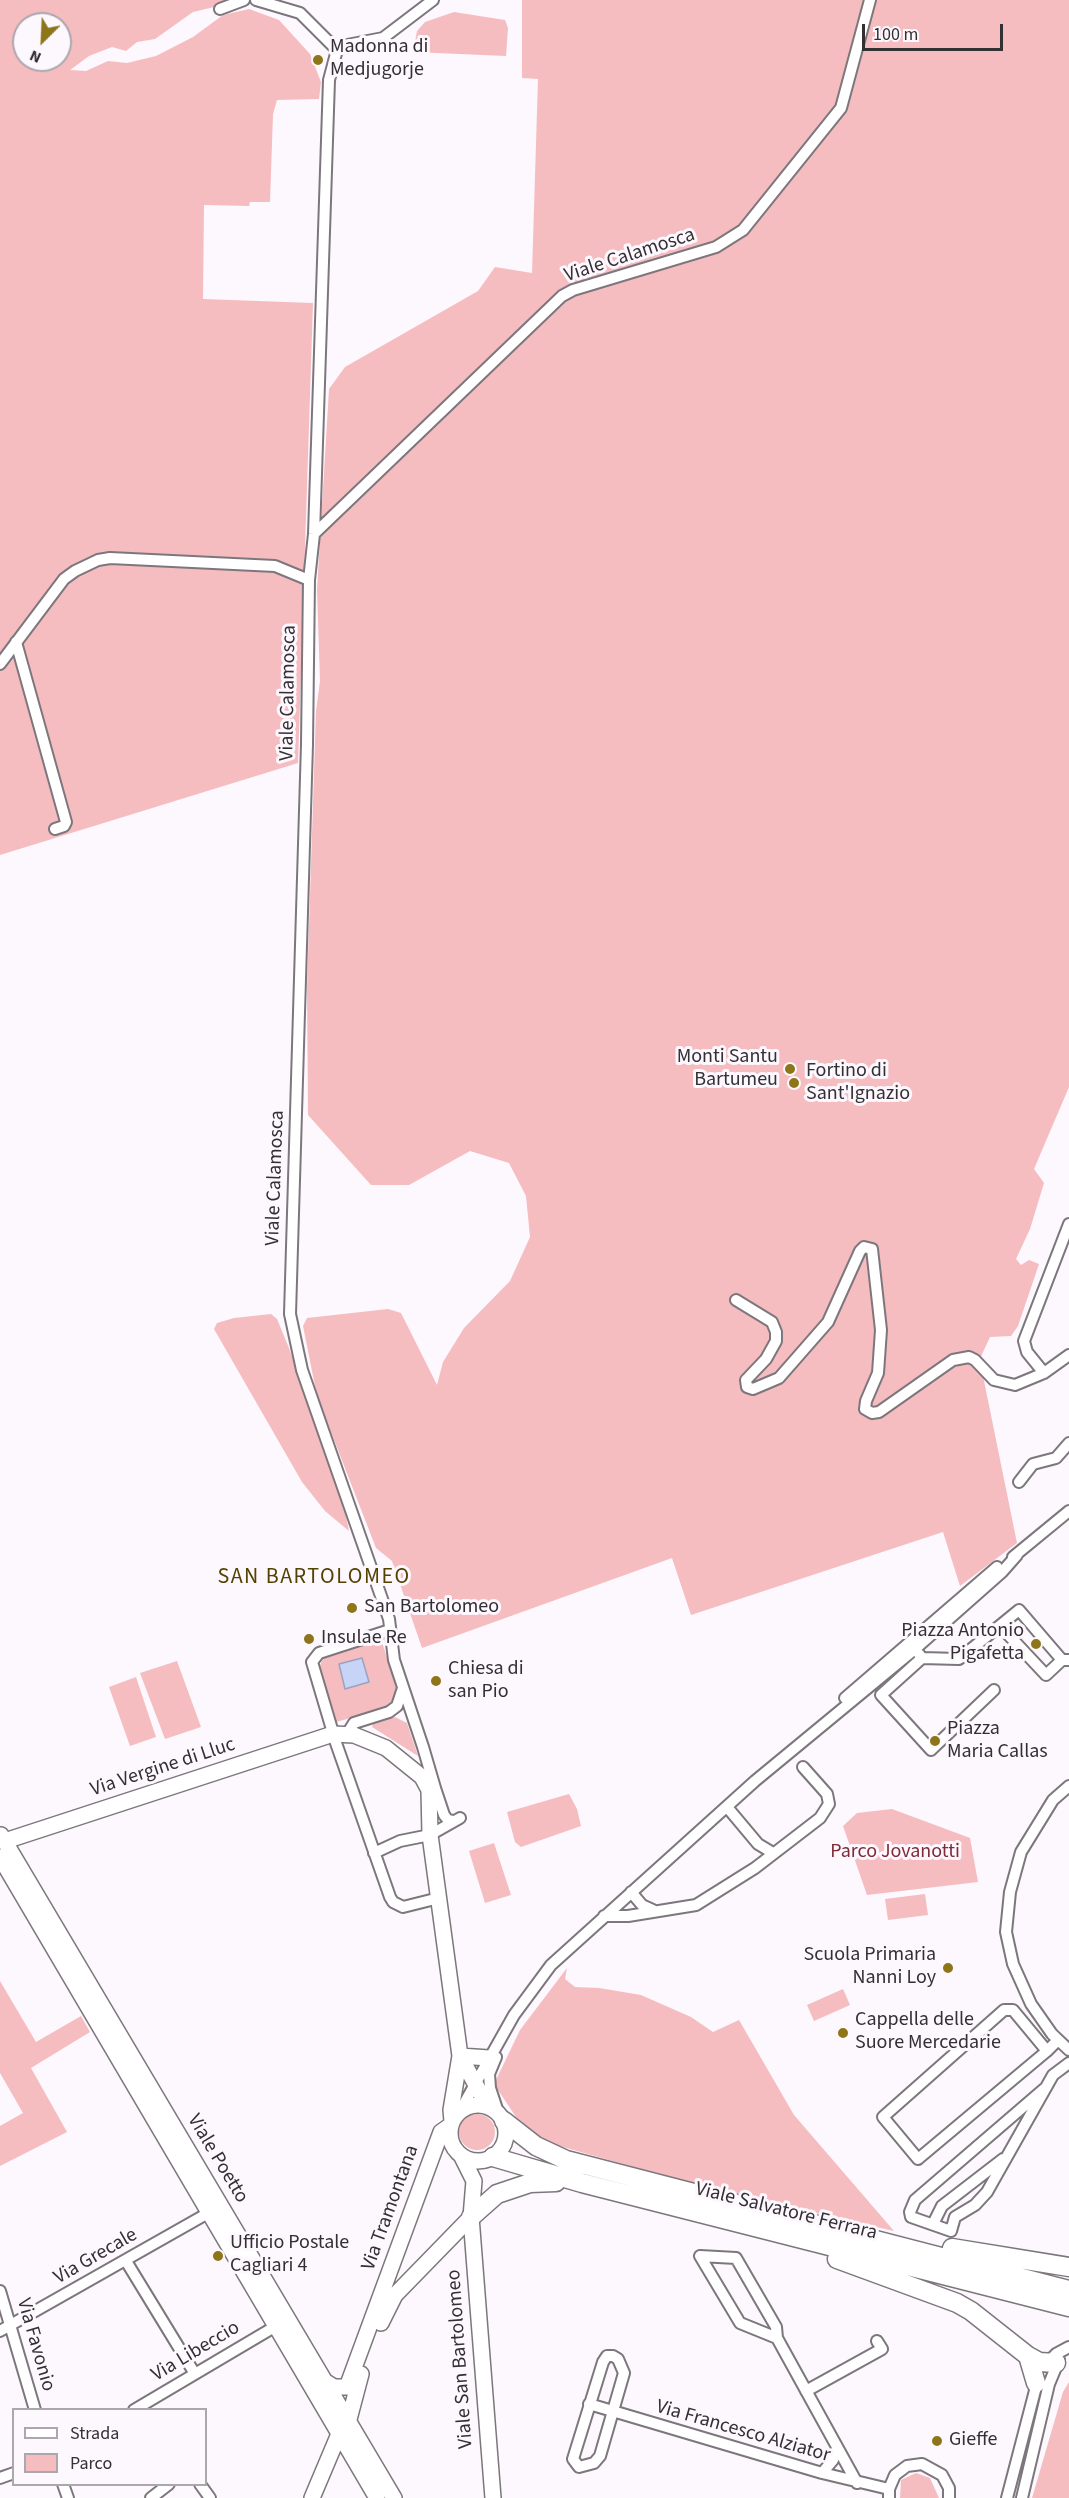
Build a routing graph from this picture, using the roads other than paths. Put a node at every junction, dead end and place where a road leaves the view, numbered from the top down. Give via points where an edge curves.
1 (244, 0) edge
2 (255, 0) edge
3 (434, 0) edge
4 (870, 0) edge
5 (220, 9) dead end
6 (337, 51) junction
7 (314, 534) junction
8 (309, 580) junction
9 (16, 642) junction
10 (0, 664) edge
11 (55, 830) dead end
12 (1069, 1224) edge
13 (1064, 1258) edge
14 (736, 1300) dead end
15 (1069, 1355) edge
16 (1044, 1373) junction
17 (1069, 1443) edge
18 (1019, 1482) dead end
19 (1069, 1511) edge
20 (1001, 1626) junction
21 (390, 1630) junction
22 (916, 1650) junction
23 (1066, 1660) edge
24 (872, 1685) junction
25 (403, 1688) junction
26 (994, 1690) dead end
27 (880, 1695) junction
28 (340, 1734) junction
29 (803, 1767) dead end
30 (755, 1781) junction
31 (1069, 1785) edge
32 (433, 1794) junction
33 (727, 1807) junction
34 (430, 1835) junction
35 (2, 1839) edge
36 (374, 1853) junction
37 (773, 1853) junction
38 (0, 1857) edge
39 (5, 1873) edge
40 (631, 1892) junction
41 (439, 1898) junction
42 (653, 1910) junction
43 (604, 1916) junction
44 (514, 2016) junction
45 (1058, 2040) junction
46 (1069, 2050) edge
47 (1047, 2051) junction
48 (460, 2056) junction
49 (489, 2058) junction
50 (1069, 2063) edge
51 (475, 2082) junction
52 (1044, 2089) junction
53 (497, 2114) junction
54 (454, 2119) junction
55 (462, 2157) junction
56 (1005, 2157) junction
57 (492, 2158) junction
58 (582, 2183) junction
59 (472, 2208) junction
60 (210, 2212) junction
61 (933, 2224) junction
62 (806, 2240) junction
63 (883, 2240) junction
64 (446, 2242) junction
65 (474, 2250) junction
66 (126, 2261) junction
67 (1069, 2267) edge
68 (390, 2271) junction
69 (408, 2281) junction
70 (1069, 2290) edge
71 (0, 2291) edge
72 (1049, 2293) junction
73 (1069, 2307) edge
74 (276, 2326) junction
75 (11, 2327) junction
76 (0, 2331) edge
77 (777, 2338) junction
78 (877, 2341) dead end
79 (1069, 2347) edge
80 (1028, 2356) junction
81 (1058, 2359) edge
82 (195, 2374) junction
83 (323, 2380) junction
84 (1036, 2383) junction
85 (806, 2391) junction
86 (589, 2404) junction
87 (35, 2408) edge
88 (136, 2408) edge
89 (612, 2412) junction
90 (343, 2429) junction
91 (837, 2448) junction
92 (357, 2464) junction
93 (323, 2469) junction
94 (822, 2473) junction
95 (857, 2483) junction
96 (166, 2486) edge
97 (889, 2493) edge
98 (951, 2496) edge
99 (151, 2498) edge
100 (312, 2498) edge
101 (377, 2498) edge
102 (394, 2498) edge
103 (493, 2498) edge
104 (1007, 2498) edge
105 (1022, 2498) edge

1 - 5 street
2 - 6 street via 300,13
3 - 6 street via 383,38 347,45
4 - 7 street, Viale Calamosca via 842,108 743,230 716,247 562,296
6 - 7 street, Viale Calamosca via 329,80
7 - 8 street, Viale Calamosca
8 - 9 street via 275,566 98,560 64,579
8 - 21 street, Viale Calamosca via 290,1314 302,1370 390,1620
9 - 10 street
9 - 11 street via 66,822
12 - 13 street
13 - 16 street via 1024,1341
14 - 16 street via 771,1322 776,1332 776,1341 761,1366 746,1380 749,1388 779,1378 828,1322 864,1247 874,1254 881,1330 878,1372 866,1401 868,1412 879,1412 953,1360 969,1357 1004,1384 1027,1382
15 - 16 street
17 - 18 street via 1056,1458 1033,1464
19 - 22 street
20 - 22 street via 959,1659
20 - 23 street via 1019,1610
20 - 23 street via 1046,1676
21 - 25 street, Viale Calamosca via 393,1659
21 - 28 street via 319,1653 313,1659 313,1669
22 - 24 street
22 - 27 street
22 - 30 street via 766,1766
24 - 27 street
24 - 30 street
25 - 28 street via 398,1706 354,1723
25 - 32 street, Viale Calamosca
26 - 27 street via 932,1750
28 - 32 street via 375,1743 411,1767
28 - 35 street, Via Vergine di Lluc
28 - 36 street
29 - 37 street via 827,1794 829,1804 820,1818
30 - 33 street
31 - 45 street via 1053,1800 1021,1852 1010,1892 1006,1932 1013,1964 1031,2004
32 - 34 street
32 - 34 street, Viale Calamosca via 448,1820 457,1819
33 - 37 street via 758,1844
33 - 40 street
34 - 36 street via 400,1841
34 - 41 street
35 - 83 street, Viale Poetto
36 - 41 street via 390,1897 398,1906 409,1907
37 - 42 street via 701,1903
38 - 39 street, Viale Poetto
39 - 60 street, Viale Poetto
40 - 42 street via 642,1905
40 - 43 street
41 - 48 street
42 - 43 street
43 - 44 street via 551,1965
44 - 49 street
44 - 53 street via 489,2074
45 - 46 street
45 - 47 street
47 - 47 street via 1013,2010 1004,2010 883,2117 918,2158
48 - 49 street
48 - 51 street
48 - 54 street via 451,2110
49 - 51 street
50 - 52 street via 1053,2075
51 - 53 street
51 - 54 street
52 - 56 street
52 - 61 street via 915,2200 909,2212 911,2217
53 - 54 street via 472,2106
53 - 57 street via 506,2134
53 - 63 highway, Viale Salvatore Ferrara via 536,2146 566,2160
54 - 55 street via 450,2142
54 - 68 street, Via Tramontana via 441,2132
55 - 57 street via 478,2162
55 - 59 street, Viale San Bartolomeo via 473,2174
56 - 61 street via 942,2206
56 - 61 street via 987,2192 955,2217 951,2231
57 - 58 highway, Viale Salvatore Ferrara
57 - 59 street, Viale San Bartolomeo
58 - 59 highway via 530,2183
58 - 62 highway, Viale Salvatore Ferrara
59 - 64 street, Viale San Bartolomeo
59 - 65 street, Viale San Bartolomeo
60 - 66 street, Via Grecale
60 - 74 street, Viale Poetto
62 - 72 highway, Viale Salvatore Ferrara
62 - 80 highway via 815,2251 957,2303
63 - 67 highway via 894,2238
63 - 72 highway, Viale Salvatore Ferrara
64 - 65 street via 462,2241
64 - 69 street, Via Tramontana
65 - 103 street, Viale San Bartolomeo
66 - 75 street, Via Grecale
66 - 82 street
68 - 69 street via 397,2279
68 - 83 street, Via Tramontana via 347,2387 334,2388
69 - 90 street, Via Tramontana via 395,2295 376,2333
70 - 72 highway, Viale Salvatore Ferrara
71 - 75 street, Via Favonio
72 - 73 highway, Viale Salvatore Ferrara
74 - 82 street, Via Libeccio
74 - 90 street, Viale Poetto
75 - 76 street, Via Grecale
75 - 87 street, Via Favonio
77 - 77 street via 776,2327 736,2258 700,2256 740,2323
77 - 85 street
78 - 85 street via 882,2349
79 - 81 street via 1056,2354
80 - 81 highway via 1039,2362
80 - 84 highway
81 - 84 street
81 - 105 street
82 - 88 street, Via Libeccio
83 - 90 street, Viale Poetto
84 - 104 street
85 - 91 street
86 - 89 street, Via Francesco Alziator
86 - 89 street via 603,2362 607,2356 613,2356 624,2373
86 - 89 street via 573,2459 579,2467 597,2461
89 - 94 street, Via Francesco Alziator
90 - 92 street, Viale Poetto
90 - 93 street, Via Tramontana
90 - 102 street, Viale Poetto
91 - 94 street
91 - 95 street
92 - 93 street via 344,2459
92 - 101 street, Viale Poetto
93 - 100 street, Via Tramontana
94 - 95 street, Via Francesco Alziator
95 - 97 street, Via Francesco Alziator
96 - 99 street
97 - 98 street via 901,2470 922,2464 942,2475

